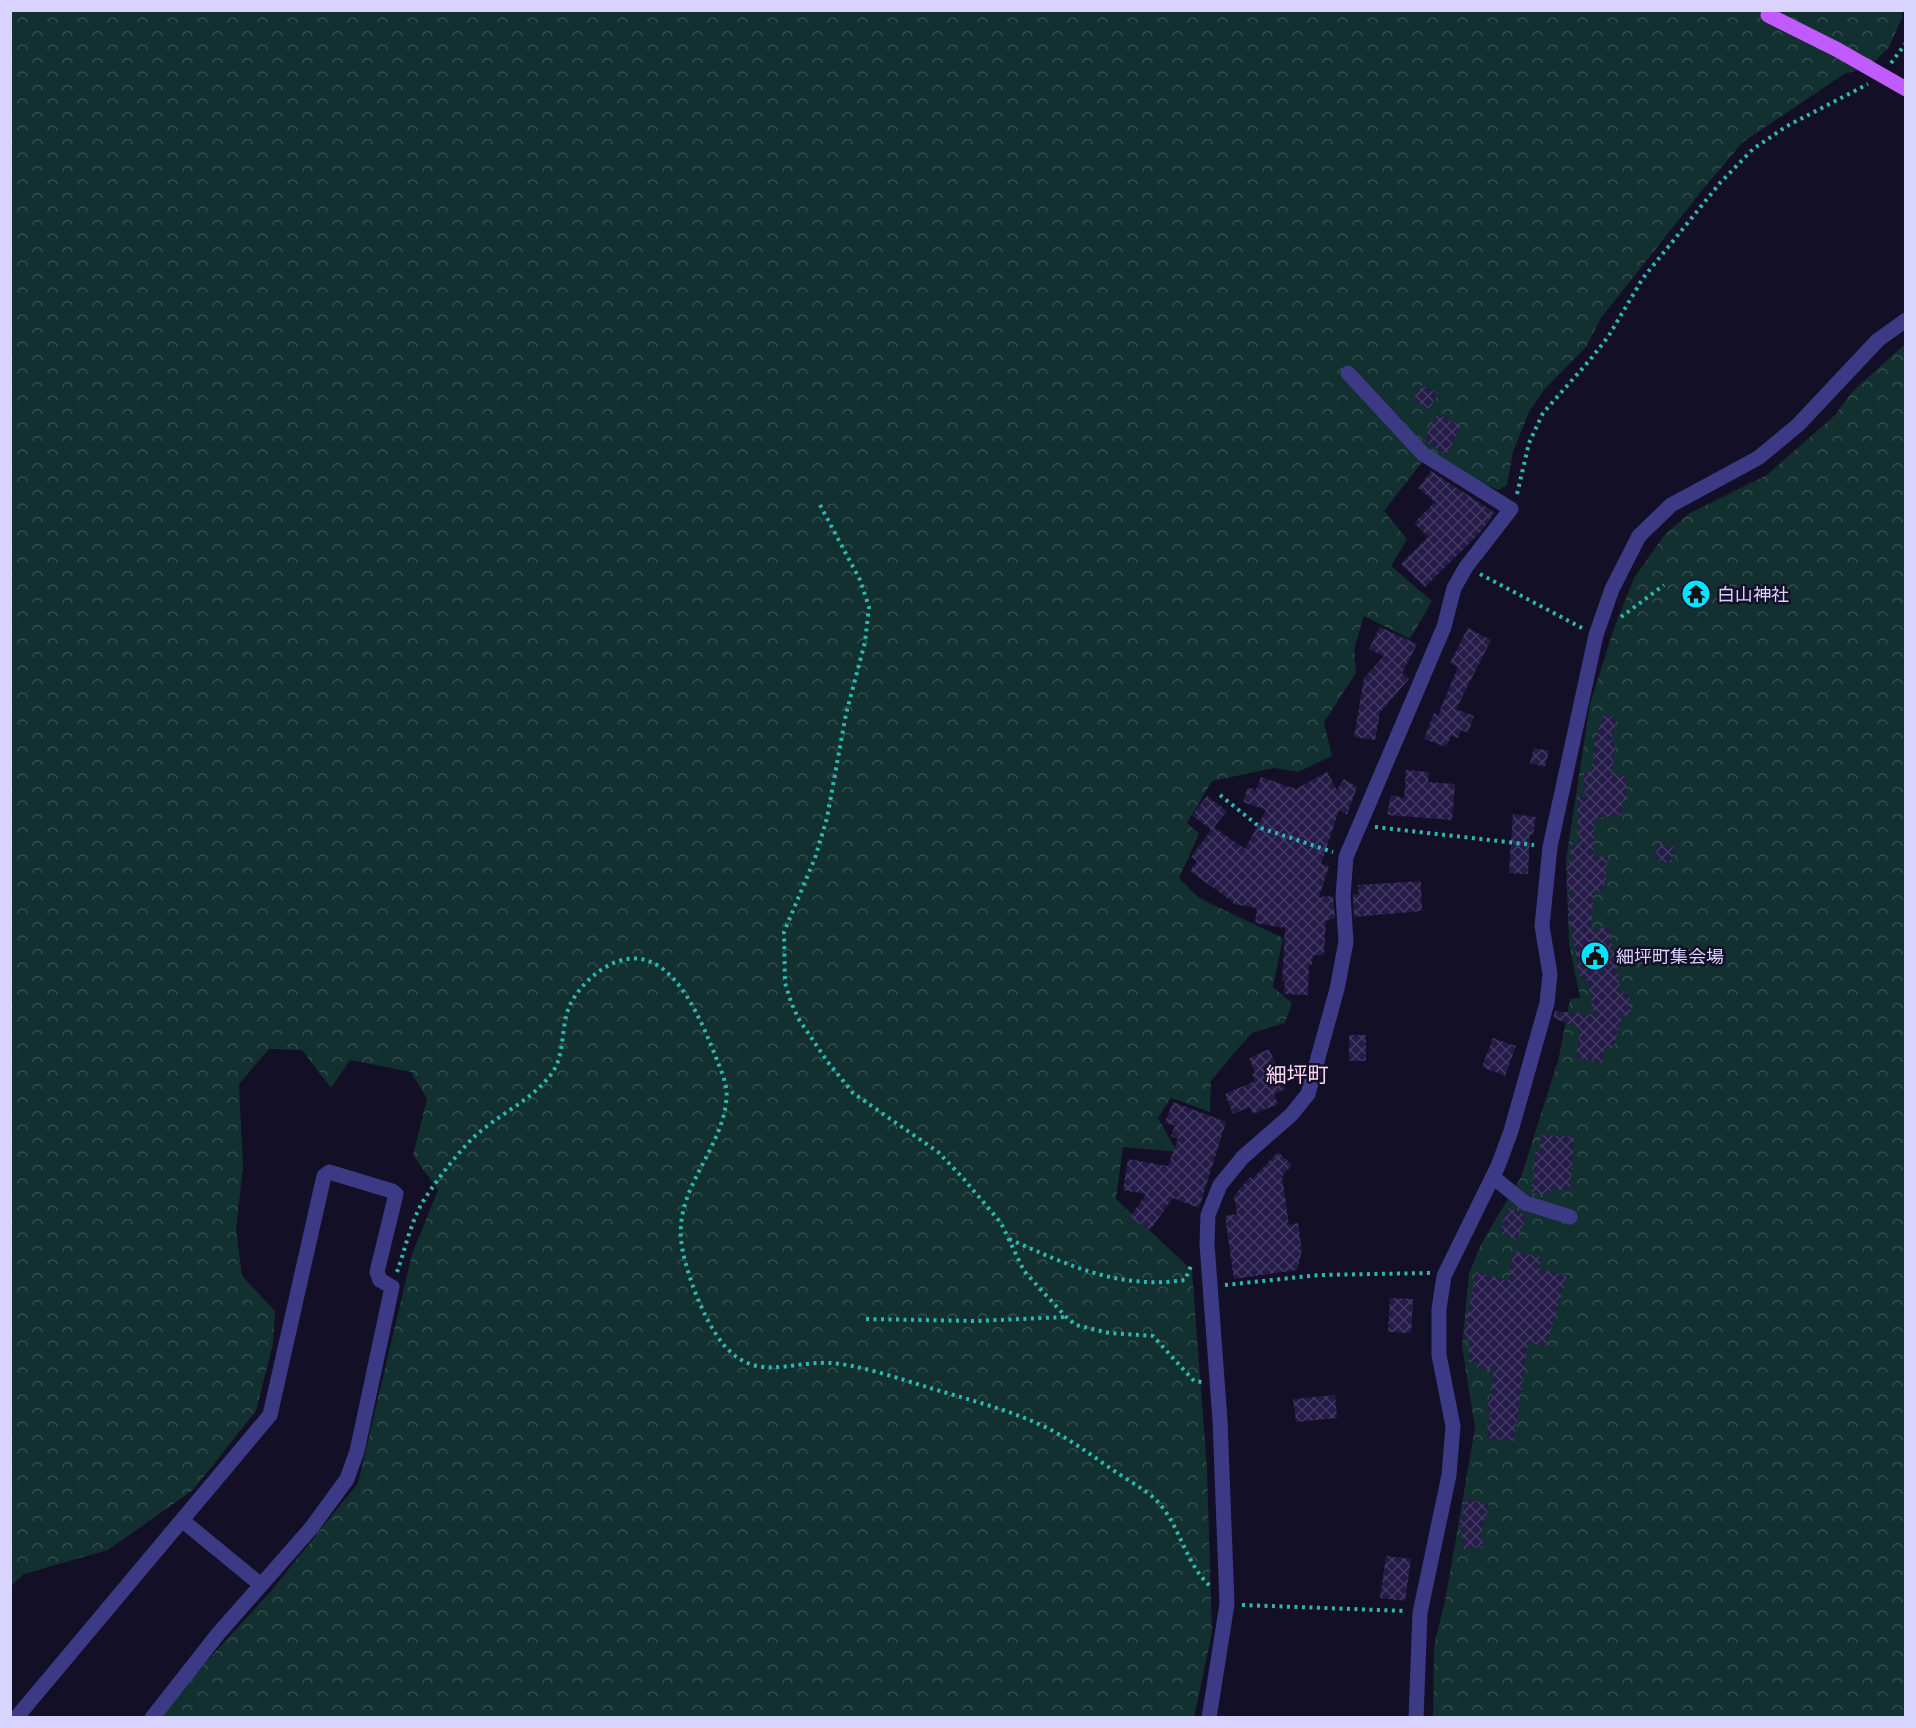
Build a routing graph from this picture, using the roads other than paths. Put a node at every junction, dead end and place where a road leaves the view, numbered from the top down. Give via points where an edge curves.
1 (1768, 15) dead end
2 (1905, 89) edge
3 (1905, 320) edge
4 (1348, 374) dead end
5 (1493, 1177) junction
6 (1570, 1217) dead end
7 (183, 1521) junction
8 (261, 1584) junction
9 (16, 1718) edge
10 (152, 1718) edge
11 (1209, 1718) edge
12 (1416, 1718) edge

1 - 2 main road, bridge
3 - 5 street via 1878,340 1798,425 1758,458 1671,505 1639,536 1612,589 1596,636 1550,847 1542,926 1550,974 1547,1003 1511,1131
4 - 11 street via 1422,454 1512,509 1454,588 1444,627 1346,856 1346,942 1308,1094 1291,1115 1243,1157 1220,1185 1208,1215 1226,1598
5 - 6 street via 1525,1203
5 - 12 street via 1453,1253 1444,1276 1439,1309 1439,1355 1452,1426 1449,1475 1420,1613
7 - 8 street
7 - 8 street via 274,1406 324,1176 329,1172 396,1194 377,1272 380,1280 392,1287 357,1451 347,1479 312,1527
7 - 9 street
8 - 10 street

